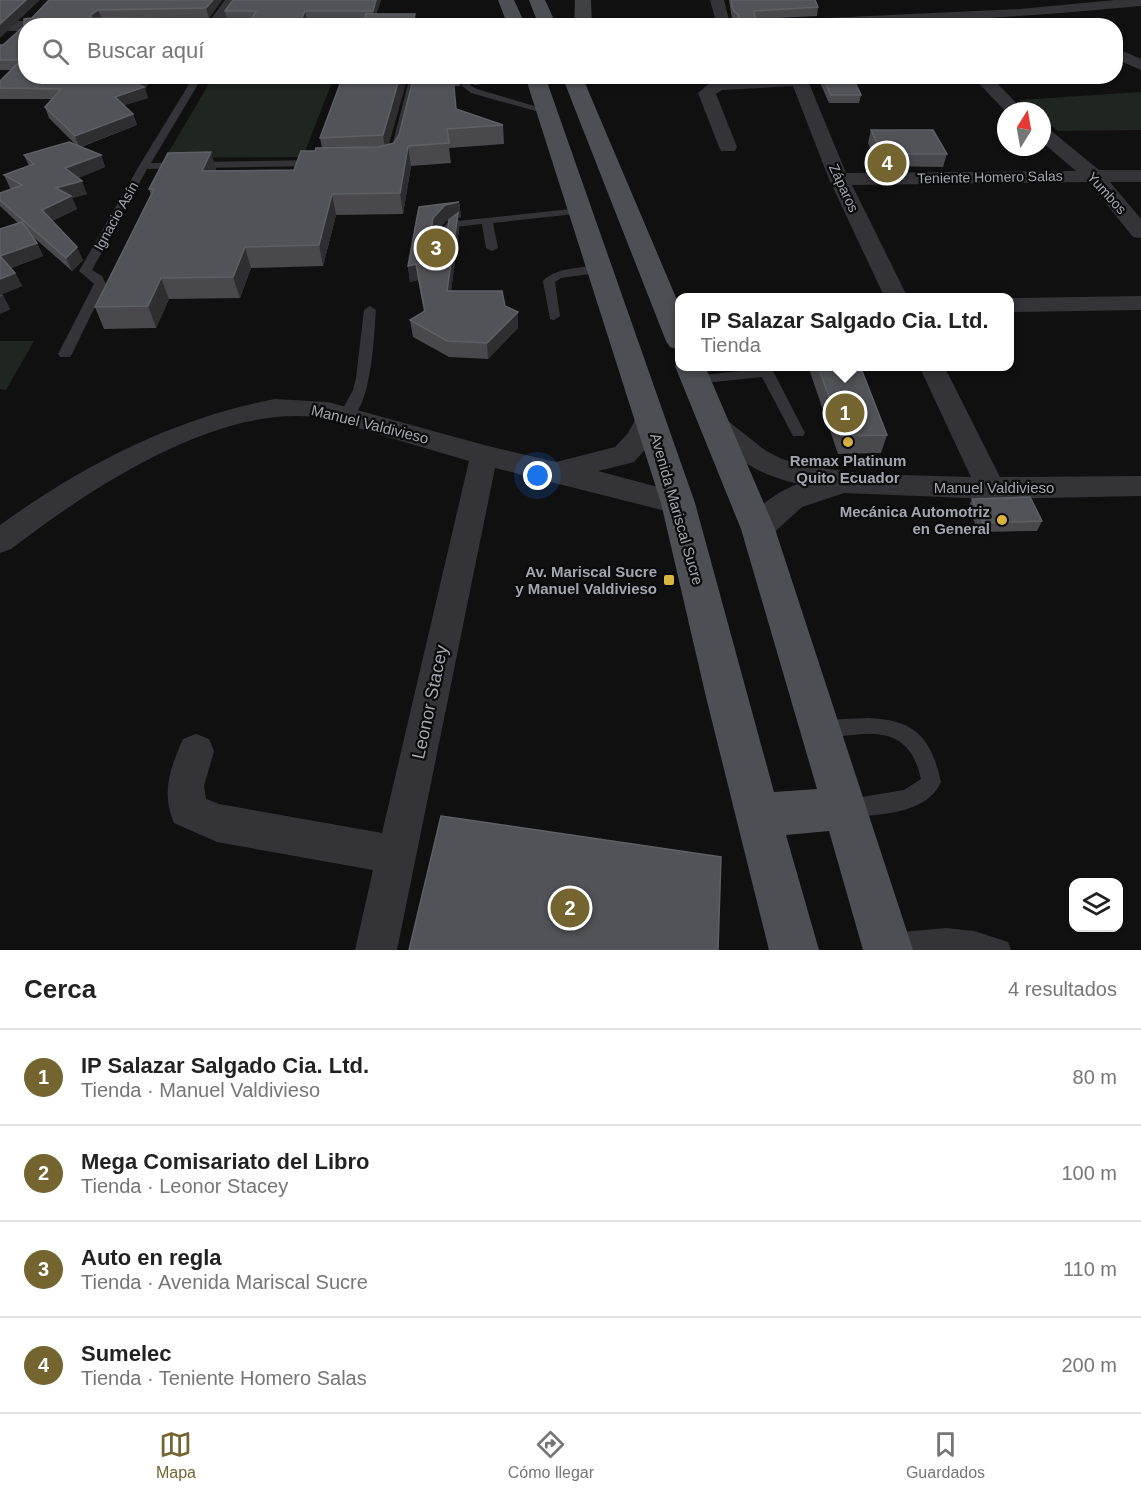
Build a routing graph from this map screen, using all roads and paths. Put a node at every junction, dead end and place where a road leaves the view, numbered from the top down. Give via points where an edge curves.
1 (232, 0) edge
2 (506, 0) edge
3 (537, 0) edge
4 (583, 0) edge
5 (717, 0) edge
6 (914, 0) edge
7 (1021, 0) edge
8 (1141, 2) edge
9 (1032, 12) junction
10 (37, 14) edge
11 (33, 18) edge
12 (219, 18) edge
13 (514, 18) edge
14 (545, 18) edge
15 (583, 18) edge
16 (721, 18) edge
17 (813, 18) edge
18 (859, 18) edge
19 (928, 18) edge
20 (971, 18) edge
21 (1044, 18) edge
22 (0, 26) edge
23 (18, 26) edge
24 (18, 33) edge
25 (8, 42) edge
26 (1123, 56) edge
27 (1141, 65) edge
28 (194, 84) edge
29 (412, 84) edge
30 (466, 84) edge
31 (538, 84) edge
32 (575, 84) edge
33 (714, 84) edge
34 (731, 84) edge
35 (800, 84) edge
36 (987, 84) edge
37 (718, 85) junction
38 (1004, 102) edge
39 (546, 111) junction
40 (1051, 140) edge
41 (728, 147) dead end
42 (392, 159) edge
43 (322, 163) edge
44 (144, 166) junction
45 (1094, 176) junction
46 (1141, 176) edge
47 (839, 179) junction
48 (580, 211) junction
49 (487, 221) junction
50 (1141, 232) edge
51 (492, 248) dead end
52 (439, 261) edge
53 (600, 268) junction
54 (895, 293) edge
55 (1141, 303) edge
56 (1014, 305) edge
57 (370, 310) dead end
58 (554, 316) dead end
59 (675, 329) edge
60 (65, 354) dead end
61 (729, 371) edge
62 (766, 371) edge
63 (933, 371) edge
64 (693, 373) edge
65 (650, 415) junction
66 (346, 416) junction
67 (713, 423) junction
68 (798, 433) dead end
69 (484, 455) junction
70 (553, 472) junction
71 (847, 482) junction
72 (1141, 486) edge
73 (991, 488) junction
74 (678, 503) junction
75 (758, 529) junction
76 (3, 534) edge
77 (819, 729) junction
78 (196, 751) dead end
79 (843, 809) junction
80 (759, 815) junction
81 (397, 855) junction
82 (887, 947) edge
83 (376, 950) edge
84 (794, 950) edge
85 (1000, 950) edge

1 - 12 street
2 - 13 main road
3 - 14 main road
4 - 15 main road
5 - 16 street
6 - 19 street
7 - 9 street
8 - 9 street
9 - 20 street
9 - 21 street
10 - 11 street
17 - 18 street
22 - 23 street
24 - 25 street
26 - 27 street
28 - 44 lane, Ignacio Asín
29 - 42 lane
30 - 39 lane via 474,91
31 - 39 main road, Avenida Mariscal Sucre
32 - 59 main road
33 - 37 street
34 - 37 street
35 - 47 street, Záparos
36 - 38 street
37 - 41 street via 707,93
39 - 48 main road, Avenida Mariscal Sucre
40 - 45 street, Yumbos
43 - 44 lane
44 - 60 lane, Ignacio Asín via 85,271 100,284
45 - 46 street, Teniente Homero Salas
45 - 47 street, Teniente Homero Salas
45 - 50 street, Yumbos
47 - 54 street, Záparos
48 - 49 lane
48 - 53 main road, Avenida Mariscal Sucre
49 - 51 lane
49 - 52 lane via 445,228
53 - 58 lane via 558,275 549,281
53 - 65 main road, Avenida Mariscal Sucre
55 - 56 street
57 - 66 lane via 363,378
61 - 64 lane
62 - 68 lane
63 - 73 street
64 - 67 main road
65 - 70 street, Manuel Valdivieso via 639,438 622,457
65 - 74 main road, Avenida Mariscal Sucre
66 - 69 street, Manuel Valdivieso
66 - 76 street, Manuel Valdivieso via 310,407 277,409 178,434
67 - 71 street, Manuel Valdivieso via 769,466 801,476
67 - 75 main road
69 - 70 street, Manuel Valdivieso
69 - 81 street, Leonor Stacey
70 - 74 street, Manuel Valdivieso via 631,488
71 - 73 street, Manuel Valdivieso
71 - 75 street, Manuel Valdivieso via 805,492 780,505
72 - 73 street, Manuel Valdivieso
74 - 80 main road, Avenida Mariscal Sucre
75 - 77 main road
77 - 79 main road
77 - 79 lane via 895,729 913,739 927,763 931,782 926,791 908,799
78 - 81 street via 185,786 188,810 217,823
79 - 80 main road
79 - 82 main road
80 - 84 main road, Avenida Mariscal Sucre
81 - 83 street, Leonor Stacey
82 - 85 lane via 956,940

